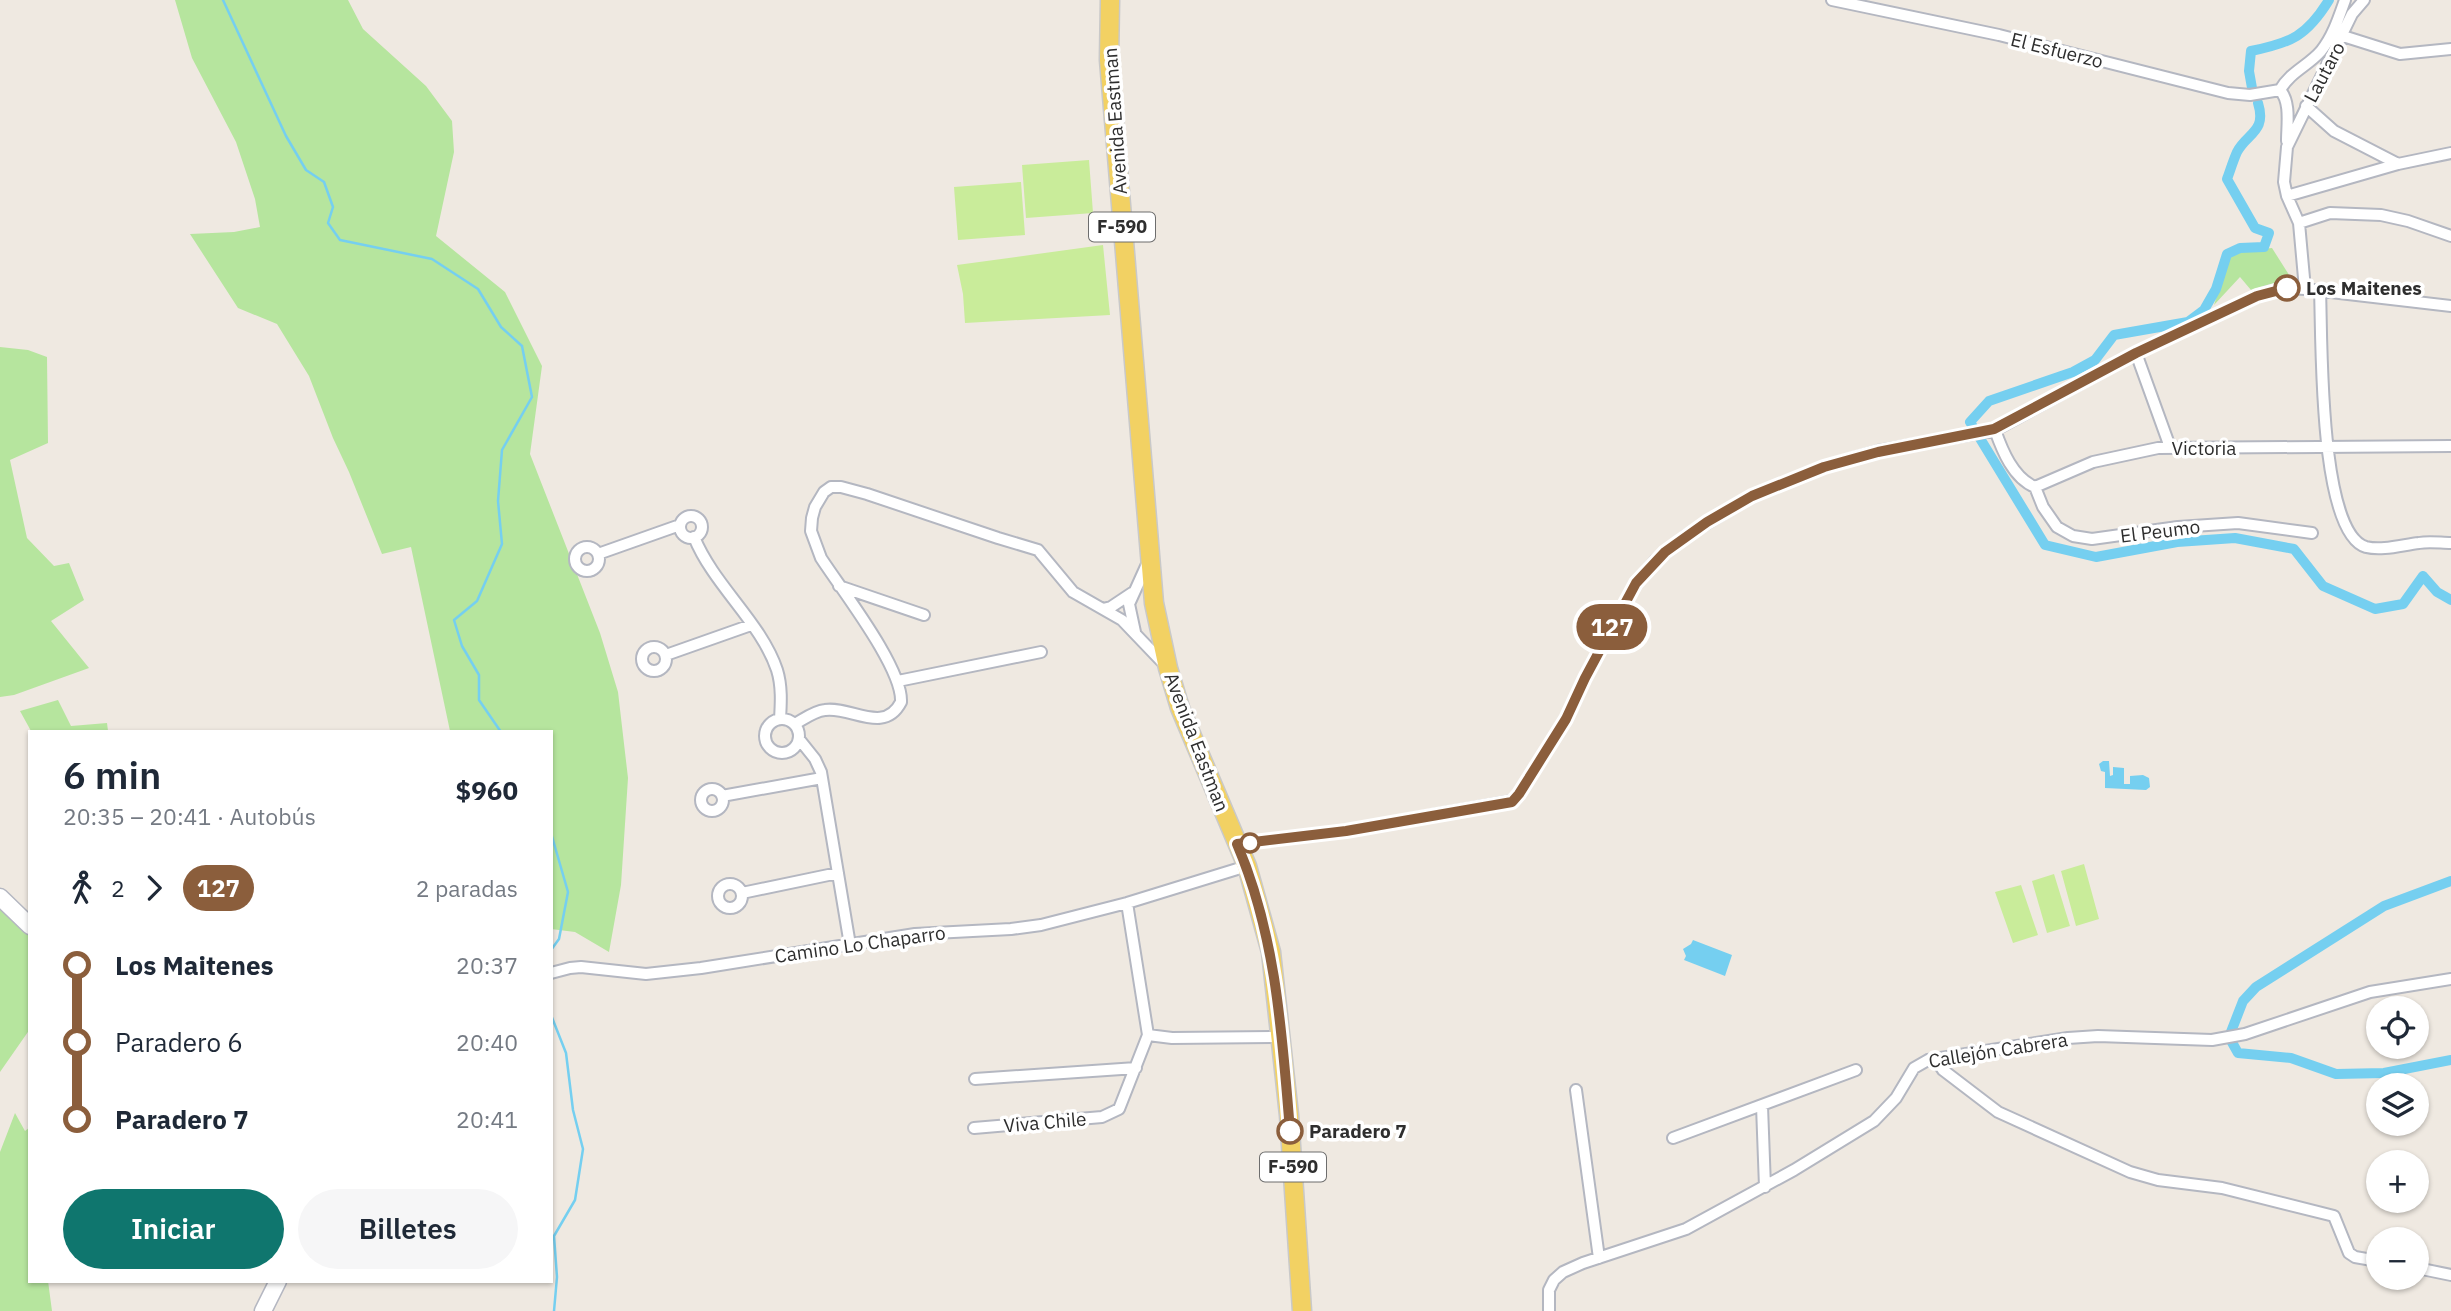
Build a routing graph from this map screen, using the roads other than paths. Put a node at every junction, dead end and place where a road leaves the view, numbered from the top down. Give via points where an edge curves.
1 (1110, 0) edge
2 (1832, 0) edge
3 (2345, 0) edge
4 (2364, 0) edge
5 (2343, 36) junction
6 (2451, 50) edge
7 (2280, 90) junction
8 (2306, 106) junction
9 (2287, 147) junction
10 (2451, 153) edge
11 (2398, 164) junction
12 (2287, 197) junction
13 (2300, 223) junction
14 (2451, 236) edge
15 (2305, 289) junction
16 (2320, 290) junction
17 (2451, 306) edge
18 (2136, 353) junction
19 (1992, 430) junction
20 (2451, 446) edge
21 (2170, 447) junction
22 (2326, 447) junction
23 (2035, 486) junction
24 (680, 525) junction
25 (2312, 533) dead end
26 (694, 537) junction
27 (2451, 543) edge
28 (598, 554) dead end
29 (1149, 558) junction
30 (839, 586) junction
31 (1132, 593) junction
32 (1103, 609) junction
33 (924, 615) dead end
34 (751, 625) junction
35 (1135, 635) junction
36 (1041, 652) dead end
37 (666, 655) dead end
38 (1168, 668) junction
39 (898, 681) junction
40 (780, 719) junction
41 (795, 724) junction
42 (799, 738) junction
43 (822, 778) junction
44 (722, 796) dead end
45 (1237, 844) junction
46 (1247, 866) junction
47 (838, 873) junction
48 (742, 893) dead end
49 (0, 897) edge
50 (1128, 903) junction
51 (28, 924) edge
52 (850, 945) junction
53 (553, 972) edge
54 (2451, 979) edge
55 (1148, 1035) junction
56 (1281, 1037) junction
57 (1935, 1058) junction
58 (1136, 1068) junction
59 (1856, 1070) dead end
60 (975, 1079) dead end
61 (1576, 1090) dead end
62 (1762, 1106) junction
63 (974, 1128) dead end
64 (1673, 1138) dead end
65 (1765, 1186) junction
66 (1599, 1258) junction
67 (2366, 1259) edge
68 (2429, 1270) edge
69 (2451, 1275) edge
70 (277, 1283) edge
71 (263, 1311) edge
72 (1302, 1311) edge
73 (1549, 1311) edge

1 - 29 main road, Avenida Eastman / F-590 via 1109,60
2 - 7 street, El Esfuerzo via 1999,35 2228,93
3 - 7 street via 2319,53
4 - 5 street, Lautaro
5 - 6 street via 2400,54
5 - 8 street, Lautaro
7 - 9 street, Lautaro via 2287,105
8 - 9 street, Lautaro
8 - 11 street via 2334,131
9 - 12 street, Lautaro
10 - 11 street
11 - 12 street
12 - 13 street, Lautaro
13 - 14 street via 2330,213 2381,215
13 - 15 street, Lautaro
15 - 16 street
15 - 18 street via 2278,289 2257,296
16 - 17 street
16 - 22 street
18 - 19 street
18 - 21 street
19 - 23 street via 2021,479
19 - 45 street via 1878,452 1800,475 1730,509 1665,552 1636,583 1566,719 1512,802 1346,831
20 - 22 street, Victoria
21 - 22 street, Victoria
21 - 23 street, Victoria via 2111,457
22 - 27 street via 2341,515 2353,538 2364,546 2379,548
23 - 25 street, El Peumo via 2057,527 2073,536 2092,539 2238,523
24 - 26 street via 684,535
24 - 26 street via 687,517 697,518 702,527
24 - 28 street
26 - 34 street
29 - 31 street
29 - 38 main road, Avenida Eastman / F-590
30 - 32 street via 811,531 815,507 831,486 1038,550 1073,592
30 - 33 street
30 - 39 street
31 - 32 street
31 - 35 street via 1129,613
32 - 35 street
34 - 37 street
34 - 40 street via 777,670
35 - 38 street
36 - 39 street
38 - 45 main road, Avenida Eastman / F-590
39 - 41 street via 901,702 885,717 826,709
40 - 41 street
40 - 42 street via 770,723 765,733 771,748 790,751
41 - 42 street
42 - 43 street via 815,758
43 - 44 street
43 - 47 street
45 - 46 main road, Avenida Eastman / F-590
46 - 50 street, Camino Lo Chaparro
46 - 56 main road, Avenida Eastman / F-590 via 1271,952
47 - 48 street
47 - 52 street
49 - 51 street
50 - 52 street, Camino Lo Chaparro via 1041,925 933,932
50 - 55 street, Viva Chile
52 - 53 street, Camino Lo Chaparro via 646,974 581,967
54 - 57 street, Callejón Cabrera via 2370,992 2211,1040 2098,1036
55 - 56 street
55 - 58 street, Viva Chile
56 - 72 main road, Avenida Eastman / F-590
57 - 65 street, Callejón Cabrera via 1914,1068 1890,1106 1864,1129
57 - 67 street via 1943,1070 1998,1112 2130,1172 2222,1188 2334,1216 2350,1253
58 - 60 street
58 - 63 street, Viva Chile via 1119,1109 1111,1115
59 - 62 street
61 - 66 street
62 - 64 street
62 - 65 street
65 - 66 street, Callejón Cabrera via 1686,1229
66 - 73 street, Callejón Cabrera via 1558,1275 1549,1290
68 - 69 street
70 - 71 street

